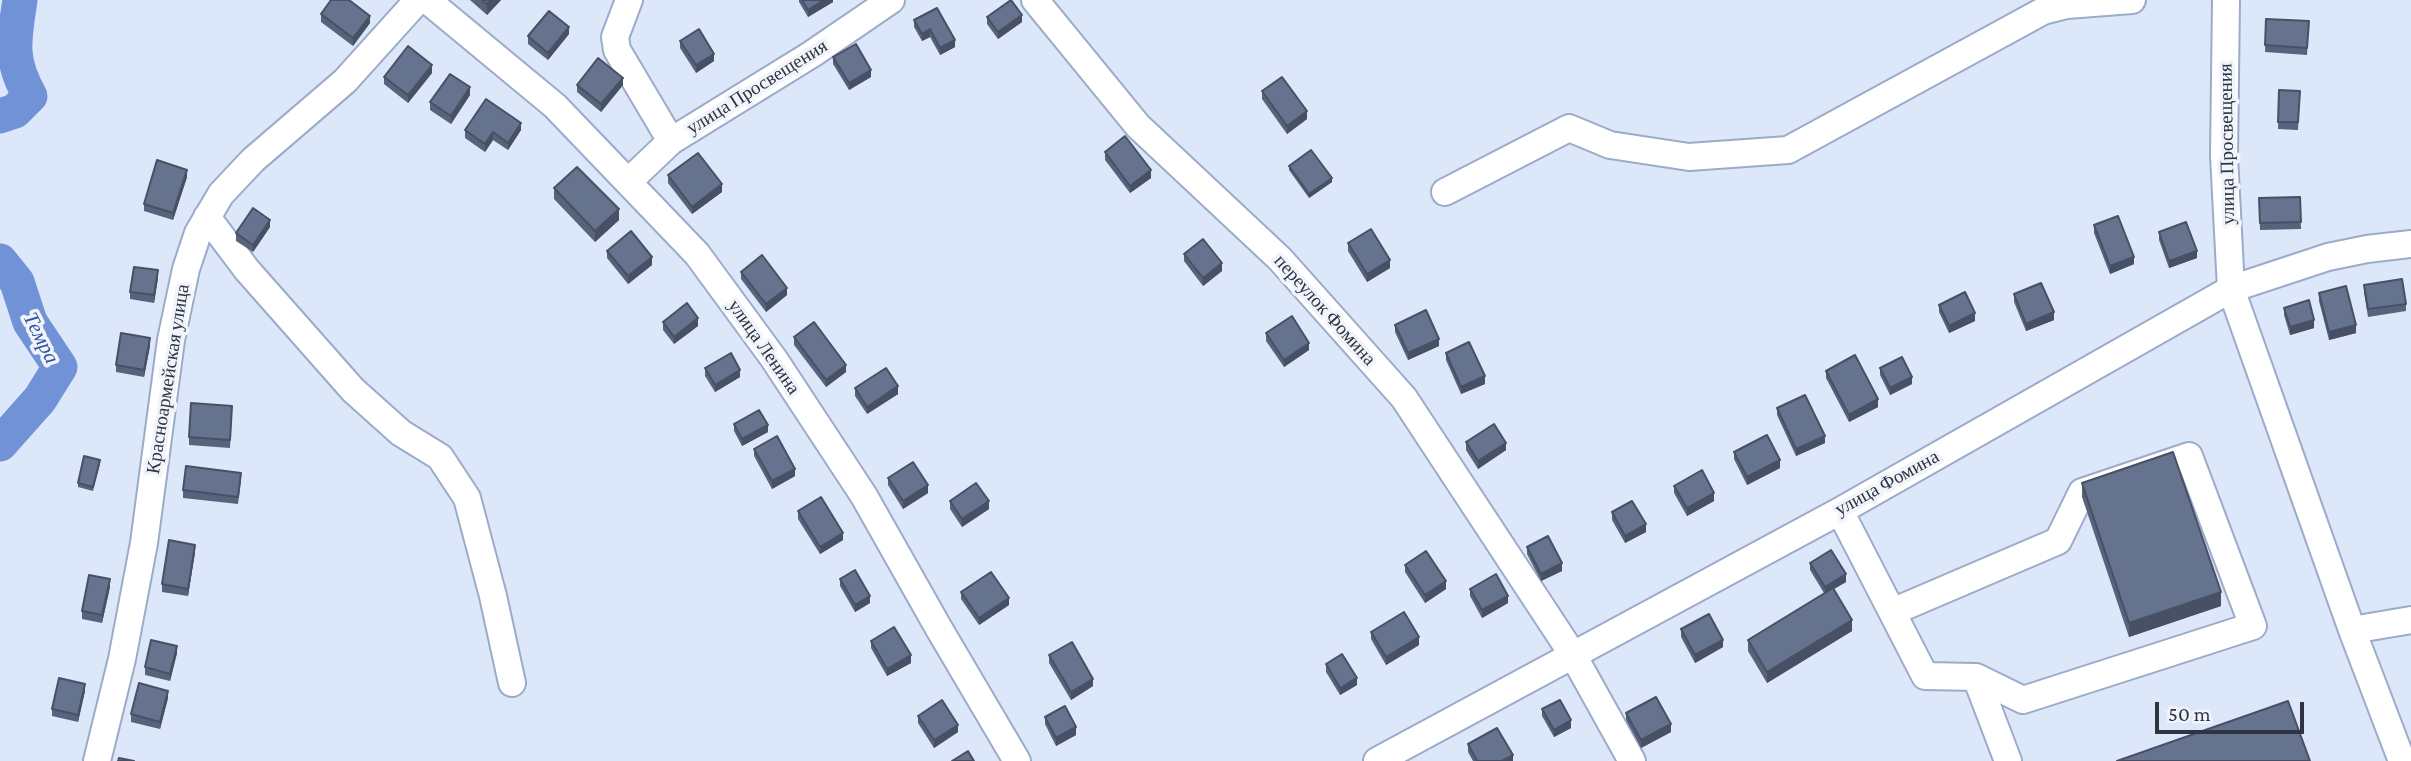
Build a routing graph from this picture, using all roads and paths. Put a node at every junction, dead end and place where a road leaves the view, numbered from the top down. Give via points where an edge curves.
1 (418, 0) edge
2 (427, 0) edge
3 (629, 0) edge
4 (891, 0) edge
5 (1035, 0) edge
6 (2132, 0) edge
7 (2226, 0) edge
8 (671, 141) junction
9 (629, 181) junction
10 (1445, 192) dead end
11 (207, 217) junction
12 (2411, 244) edge
13 (2231, 289) junction
14 (1840, 510) junction
15 (1892, 612) junction
16 (2411, 620) edge
17 (2352, 630) junction
18 (1573, 655) junction
19 (1976, 677) junction
20 (512, 683) dead end
21 (97, 761) edge
22 (1017, 761) edge
23 (1377, 761) edge
24 (1632, 761) edge
25 (2008, 761) edge
26 (2402, 761) edge

1 - 11 street, Красноармейская улица via 345,81 253,160 221,194
2 - 9 street, улица Ленина via 555,106
3 - 8 street via 615,37 617,50
4 - 8 street, улица Просвещения
5 - 18 street, переулок Фомина via 1138,126 1280,259 1404,398
6 - 10 street via 2043,11 1788,150 1689,157 1610,145 1569,128
7 - 13 street, улица Просвещения via 2224,156
8 - 9 street, улица Просвещения
9 - 22 street, улица Ленина via 697,254 774,359 864,496
11 - 20 street via 247,270 353,390 401,433 440,457 467,498
11 - 21 street, Красноармейская улица via 178,303 144,543
12 - 13 street, улица Фомина via 2328,257
13 - 14 street, улица Фомина
13 - 17 street, улица Просвещения
14 - 15 street
14 - 18 street, улица Фомина
15 - 19 street via 1925,676
15 - 19 street via 2058,541 2082,492 2189,456 2253,626 2023,699
16 - 17 street
17 - 26 street, улица Просвещения
18 - 23 street, улица Фомина
18 - 24 street, переулок Фомина
19 - 25 street

